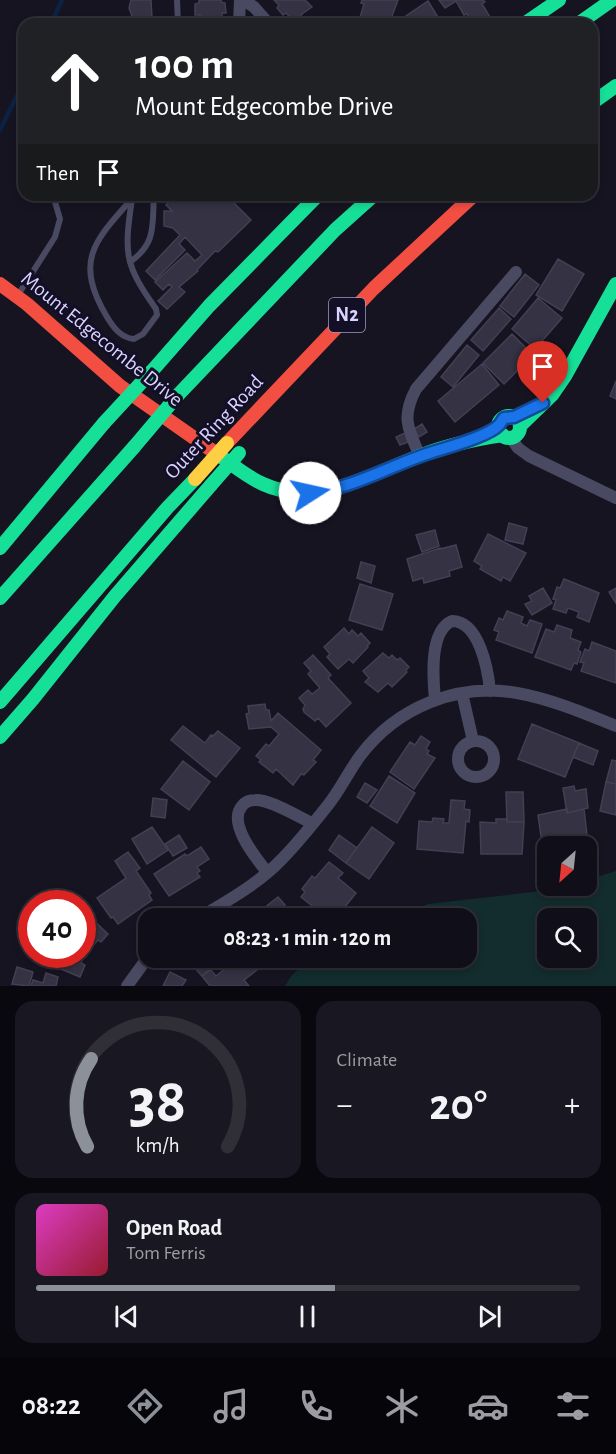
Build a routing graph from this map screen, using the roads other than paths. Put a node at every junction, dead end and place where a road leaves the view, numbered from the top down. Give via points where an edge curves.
1 (177, 0) edge
2 (242, 0) edge
3 (559, 0) edge
4 (612, 0) edge
5 (178, 18) edge
6 (239, 18) edge
7 (264, 18) edge
8 (533, 18) edge
9 (586, 18) edge
10 (616, 86) edge
11 (598, 99) edge
12 (55, 201) edge
13 (130, 201) edge
14 (133, 201) edge
15 (153, 201) edge
16 (312, 201) edge
17 (367, 201) edge
18 (468, 201) edge
19 (335, 230) junction
20 (130, 262) junction
21 (516, 272) dead end
22 (0, 284) edge
23 (616, 284) edge
24 (18, 295) junction
25 (222, 329) dead end
26 (316, 347) junction
27 (198, 354) dead end
28 (174, 391) junction
29 (511, 429) junction
30 (130, 441) junction
31 (420, 456) junction
32 (94, 471) dead end
33 (616, 498) edge
34 (168, 507) junction
35 (0, 548) edge
36 (0, 598) edge
37 (490, 691) junction
38 (462, 693) junction
39 (435, 700) junction
40 (0, 702) edge
41 (0, 712) edge
42 (616, 726) edge
43 (0, 737) edge
44 (473, 741) dead end
45 (312, 823) junction
46 (267, 872) junction
47 (216, 908) edge
48 (140, 968) edge
49 (127, 986) edge

1 - 5 lane
2 - 6 street
2 - 7 street
3 - 8 main road
4 - 9 main road
10 - 11 main road
12 - 24 lane via 60,219 55,237
13 - 20 lane via 101,234 93,251 90,280 112,325 134,339 143,334 157,315 134,277
14 - 20 lane via 126,246
15 - 20 lane via 150,241
16 - 35 main road, bridge via 216,298 104,423
17 - 19 main road
18 - 26 main road, Outer Ring Road / N2
19 - 25 main road via 290,263
19 - 28 main road
21 - 31 street via 410,399 407,418
22 - 24 main road, Mount Edgecombe Drive
23 - 29 main road via 552,395
24 - 31 main road, Mount Edgecombe Drive via 102,371 177,428 269,487 291,494 329,491
26 - 34 main road, Outer Ring Road / N2, bridge
26 - 43 main road, bridge via 305,373
27 - 28 main road
28 - 30 main road, bridge
29 - 31 main road, Mount Edgecombe Drive
29 - 33 street via 529,456
30 - 32 main road
30 - 36 main road
34 - 40 main road, Outer Ring Road / N2
34 - 41 main road
37 - 38 street
37 - 39 street via 482,651 465,623 452,621 441,629 436,645
37 - 42 street via 555,703
38 - 39 street
38 - 44 street
39 - 45 street via 386,727
45 - 46 street
45 - 46 street via 266,802 255,800 242,806 237,819 239,826
46 - 47 street
48 - 49 street

